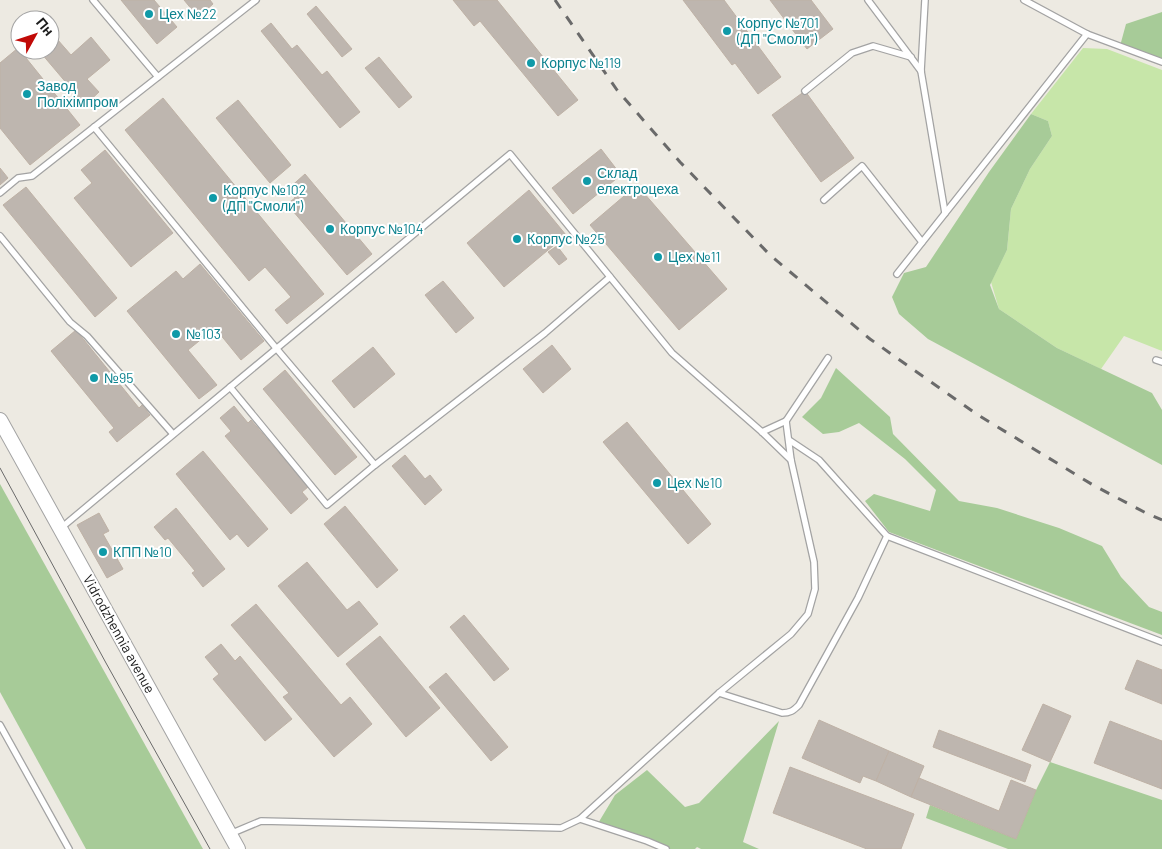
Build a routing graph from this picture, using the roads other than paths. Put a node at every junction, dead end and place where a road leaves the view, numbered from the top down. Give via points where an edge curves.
1 (93, 0) edge
2 (256, 0) edge
3 (868, 0) edge
4 (925, 0) edge
5 (1024, 0) edge
6 (1086, 34) junction
7 (911, 57) junction
8 (1162, 62) edge
9 (922, 71) junction
10 (158, 77) junction
11 (805, 91) dead end
12 (94, 127) junction
13 (0, 193) edge
14 (824, 200) dead end
15 (944, 214) junction
16 (0, 236) edge
17 (922, 242) junction
18 (897, 274) dead end
19 (610, 277) junction
20 (276, 348) junction
21 (828, 358) dead end
22 (230, 386) junction
23 (0, 420) edge
24 (786, 421) junction
25 (762, 432) junction
26 (172, 434) junction
27 (789, 440) junction
28 (791, 460) junction
29 (374, 464) junction
30 (60, 528) junction
31 (887, 536) junction
32 (1162, 642) edge
33 (719, 693) junction
34 (0, 725) edge
35 (580, 819) junction
36 (230, 834) junction
37 (69, 849) edge
38 (238, 849) edge
39 (666, 849) edge

1 - 10 lane
2 - 10 lane
3 - 7 lane
4 - 9 lane
5 - 6 lane
6 - 8 lane
6 - 15 lane
7 - 9 lane
7 - 11 lane via 873,46 852,53
9 - 15 lane
10 - 12 lane
12 - 13 lane via 32,176 18,178
12 - 20 lane
14 - 17 lane via 862,166
15 - 17 lane
16 - 26 lane via 70,322 87,336
17 - 18 lane
19 - 20 lane via 510,154
19 - 25 lane via 672,353
19 - 29 lane via 545,332
20 - 22 lane
20 - 29 lane
21 - 24 lane
22 - 26 lane
22 - 29 lane via 327,505
23 - 30 street, Vidrodzhennia avenue
24 - 25 lane
24 - 27 lane
25 - 28 lane
26 - 30 lane
27 - 28 lane
27 - 31 lane via 818,460
28 - 33 lane via 814,562 816,589 808,614 791,634
30 - 36 street, Vidrodzhennia avenue
31 - 32 lane
31 - 33 lane via 858,598 799,706 789,713 782,712
33 - 35 lane
34 - 37 lane
35 - 36 lane via 561,828 261,821
35 - 39 lane
36 - 38 street, Vidrodzhennia avenue

